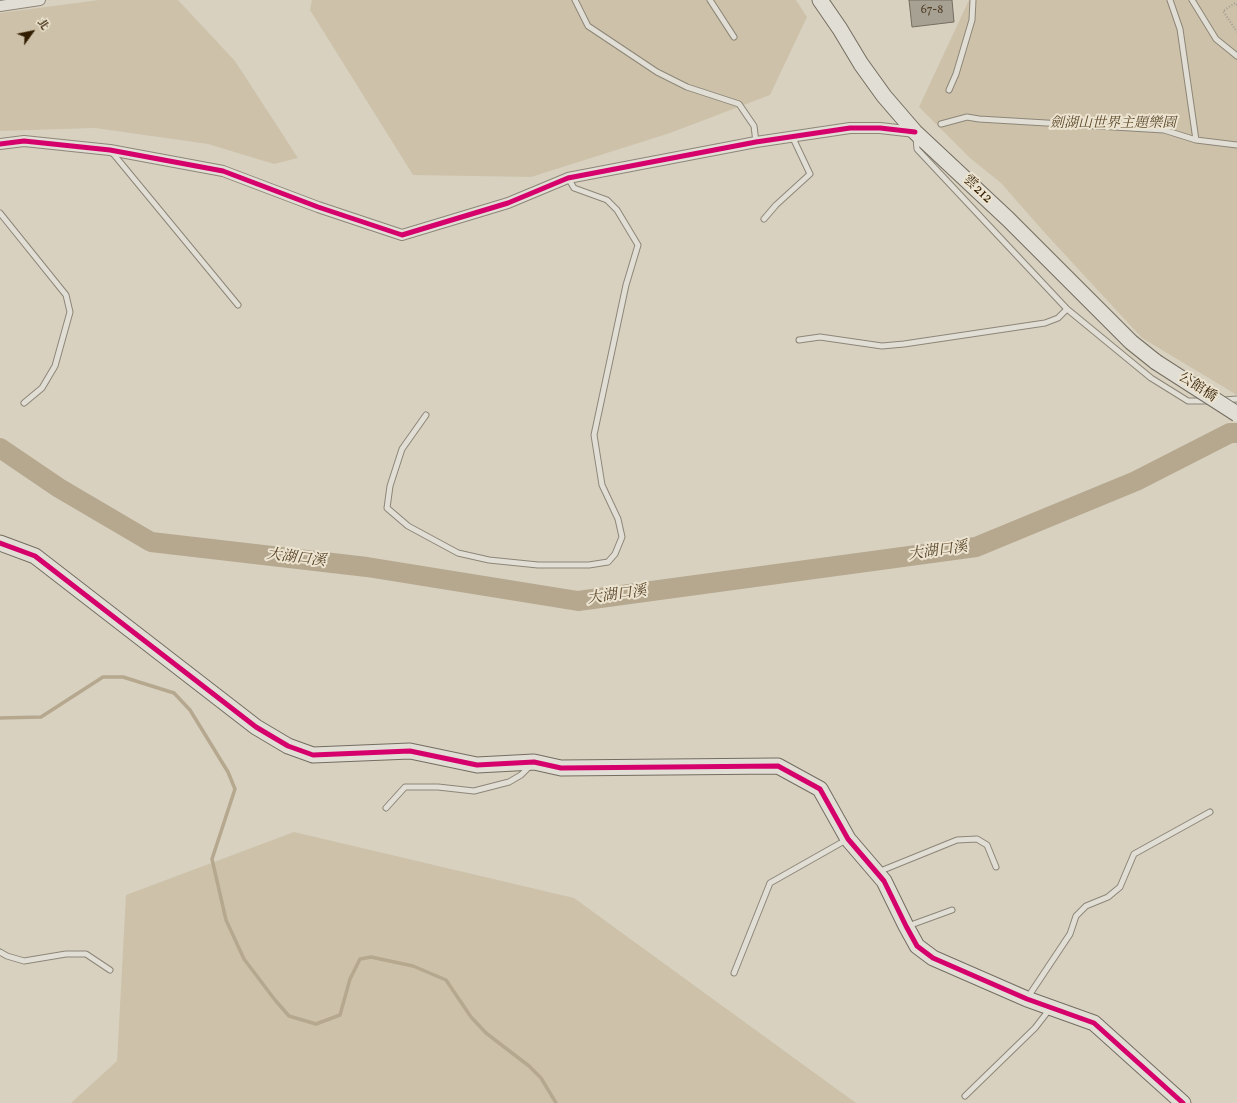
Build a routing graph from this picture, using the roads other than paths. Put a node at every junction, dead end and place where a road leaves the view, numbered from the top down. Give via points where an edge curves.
1 (40, 0) edge
2 (575, 0) edge
3 (710, 0) edge
4 (820, 0) edge
5 (973, 0) edge
6 (1170, 0) edge
7 (1192, 0) edge
8 (0, 6) edge
9 (734, 37) dead end
10 (1237, 56) edge
11 (949, 90) dead end
12 (941, 124) dead end
13 (915, 132) junction
14 (792, 136) junction
15 (1196, 140) junction
16 (756, 142) junction
17 (0, 144) edge
18 (1237, 145) edge
19 (110, 150) junction
20 (568, 178) junction
21 (0, 213) edge
22 (764, 219) dead end
23 (238, 306) dead end
24 (1067, 309) junction
25 (799, 340) dead end
26 (1156, 362) joint
27 (1237, 400) edge
28 (24, 403) dead end
29 (1237, 414) edge
30 (426, 415) dead end
31 (0, 543) edge
32 (534, 762) junction
33 (386, 808) dead end
34 (1210, 812) dead end
35 (848, 838) junction
36 (996, 867) dead end
37 (877, 872) junction
38 (952, 910) dead end
39 (906, 926) junction
40 (0, 952) edge
41 (110, 970) dead end
42 (734, 973) dead end
43 (1027, 999) junction
44 (1051, 1007) junction
45 (965, 1096) dead end
46 (1183, 1103) edge

1 - 8 street
2 - 16 lane via 588,26 657,72 687,87 739,104 754,126
3 - 9 lane
4 - 13 street, 雲212 / 雲212 via 884,96
5 - 11 lane via 972,20
6 - 15 lane via 1180,29
7 - 10 lane via 1216,39
12 - 15 lane via 967,117 1164,130
13 - 14 street via 850,128
13 - 24 lane via 917,149
13 - 26 street, 雲212 / 雲212 via 1008,219 1131,342
14 - 16 street
14 - 22 lane via 810,174
15 - 18 lane
16 - 20 street
17 - 19 street via 24,141
19 - 20 street via 223,170 318,207 402,235 508,203
19 - 23 lane
20 - 30 lane via 574,188 607,200 617,210 638,245 626,285 594,435 602,485 618,519 622,537 615,554 608,562 589,566 538,565 489,560 458,553 408,526 386,508 402,449
21 - 28 lane via 66,295 70,312 55,366 42,388
24 - 25 lane via 1058,318 1045,324 904,344 882,346 820,337
24 - 27 lane via 1151,378 1188,400
26 - 29 street, 公館橋 / 雲212, bridge
31 - 32 street via 35,556 256,727 288,746 313,755 410,751 477,765
32 - 33 lane via 509,782 474,791 405,787
32 - 35 street via 561,768 778,766 820,789
34 - 43 lane via 1134,854 1120,887 1108,897 1086,906 1076,916 1070,934
35 - 37 street
35 - 42 lane via 770,883
36 - 37 lane via 987,845 977,839 957,840
37 - 39 street
38 - 39 lane
39 - 43 street via 918,946 934,958
40 - 41 lane via 24,961 66,954 86,954
43 - 44 street
44 - 45 lane via 1035,1028
44 - 46 street via 1094,1023

